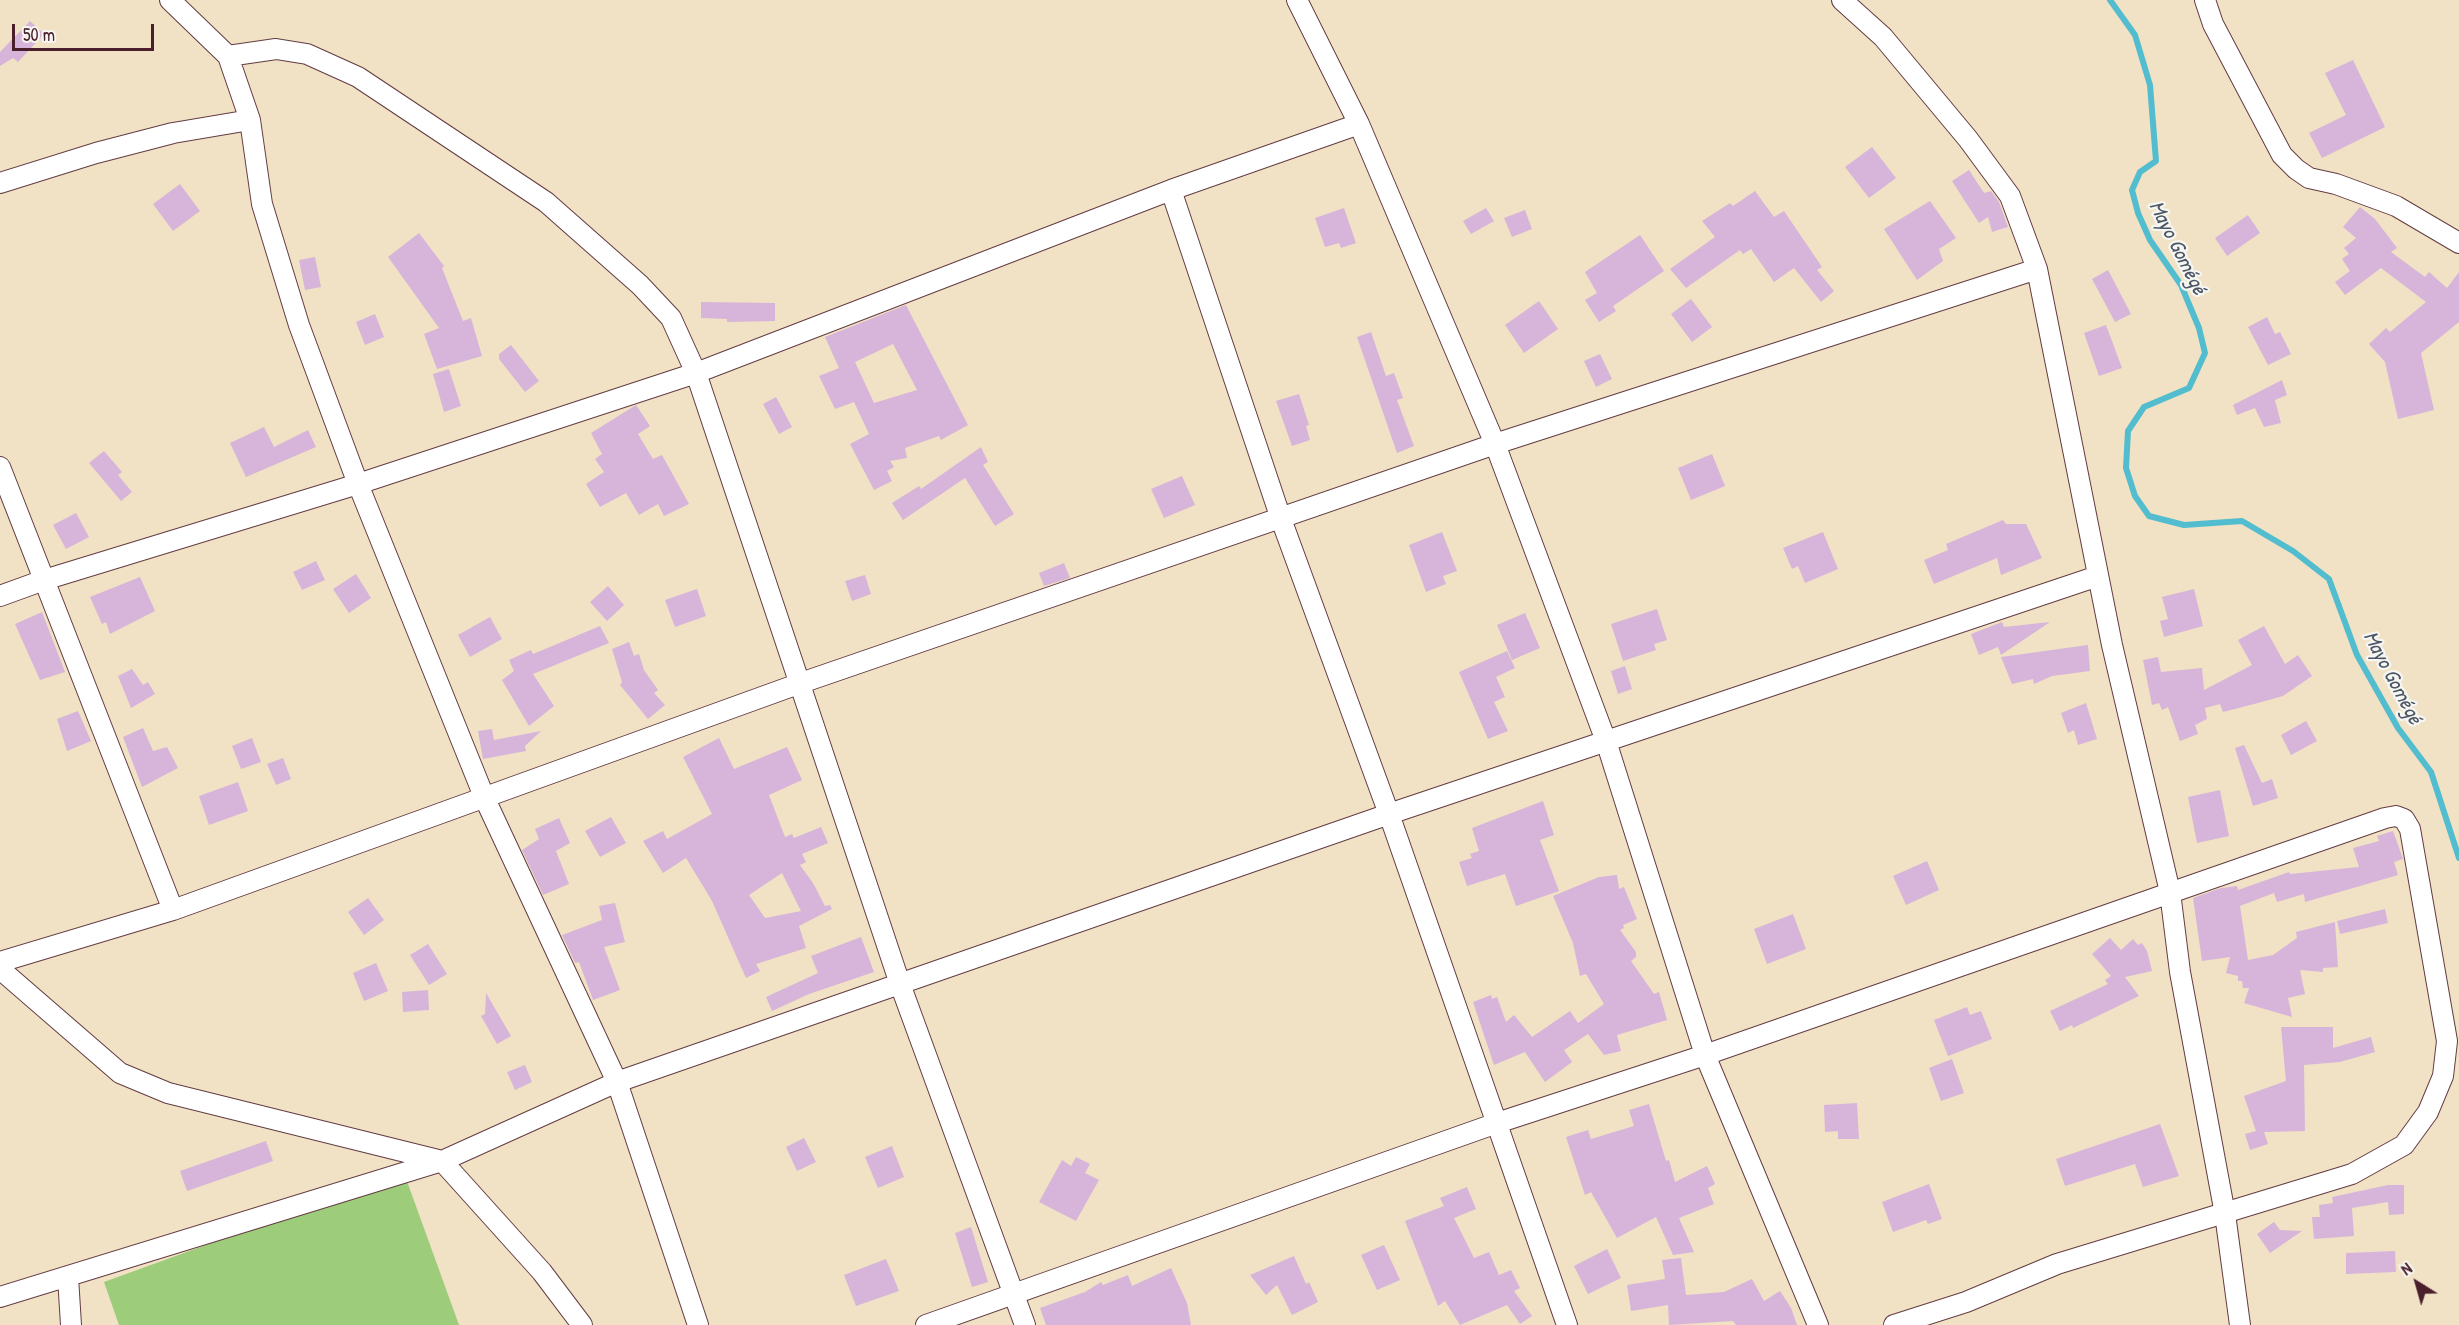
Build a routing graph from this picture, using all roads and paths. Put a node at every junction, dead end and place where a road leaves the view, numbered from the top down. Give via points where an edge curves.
1 (1297, 0) edge
2 (1842, 0) edge
3 (2205, 0) edge
4 (173, 1) edge
5 (228, 56) junction
6 (250, 120) junction
7 (1359, 124) junction
8 (0, 183) edge
9 (1171, 190) junction
10 (2459, 243) edge
11 (2037, 269) junction
12 (696, 373) junction
13 (1495, 444) junction
14 (0, 467) edge
15 (358, 484) junction
16 (1281, 519) junction
17 (2098, 576) junction
18 (44, 580) junction
19 (0, 596) edge
20 (798, 684) junction
21 (1606, 741) junction
22 (485, 799) junction
23 (1389, 814) junction
24 (2170, 892) junction
25 (173, 910) junction
26 (0, 962) edge
27 (0, 969) edge
28 (900, 984) junction
29 (1705, 1055) junction
30 (617, 1082) junction
31 (1497, 1123) junction
32 (442, 1161) junction
33 (2225, 1214) junction
34 (68, 1277) junction
35 (1014, 1293) junction
36 (0, 1297) edge
37 (71, 1325) edge
38 (582, 1325) edge
39 (698, 1325) edge
40 (926, 1325) edge
41 (1025, 1325) edge
42 (1567, 1325) edge
43 (1818, 1325) edge
44 (1894, 1325) edge
45 (2240, 1325) edge

1 - 7 street
2 - 11 street via 1883,37 2010,196
3 - 10 street via 2212,24 2282,155 2296,169 2309,178 2396,206
4 - 5 street
5 - 6 street
5 - 12 street via 276,49 307,54 358,77 546,202 640,285 671,318
6 - 8 street via 173,133
6 - 15 street via 265,215 299,325
7 - 9 street
7 - 13 street
9 - 12 street
9 - 16 street
11 - 13 street
11 - 17 street
12 - 15 street
12 - 20 street
13 - 16 street
13 - 21 street
14 - 18 street
15 - 18 street
15 - 22 street
16 - 20 street
16 - 23 street
17 - 21 street
17 - 24 street
18 - 19 street
18 - 25 street
20 - 22 street
20 - 28 street
21 - 23 street
21 - 29 street
22 - 25 street
22 - 30 street
23 - 28 street
23 - 31 street
24 - 29 street
24 - 33 street via 2196,1069
24 - 33 street via 2385,818 2404,819 2410,829 2447,1041 2443,1076 2428,1112 2404,1145 2352,1174
25 - 26 street
27 - 32 street via 120,1072 168,1093
28 - 30 street
28 - 35 street
29 - 31 street
29 - 43 street
30 - 32 street
30 - 39 street
31 - 35 street
31 - 42 street
32 - 34 street
32 - 38 street via 542,1272
33 - 44 street via 2057,1264 1966,1302
33 - 45 street
34 - 36 street
34 - 37 street
35 - 40 street
35 - 41 street

